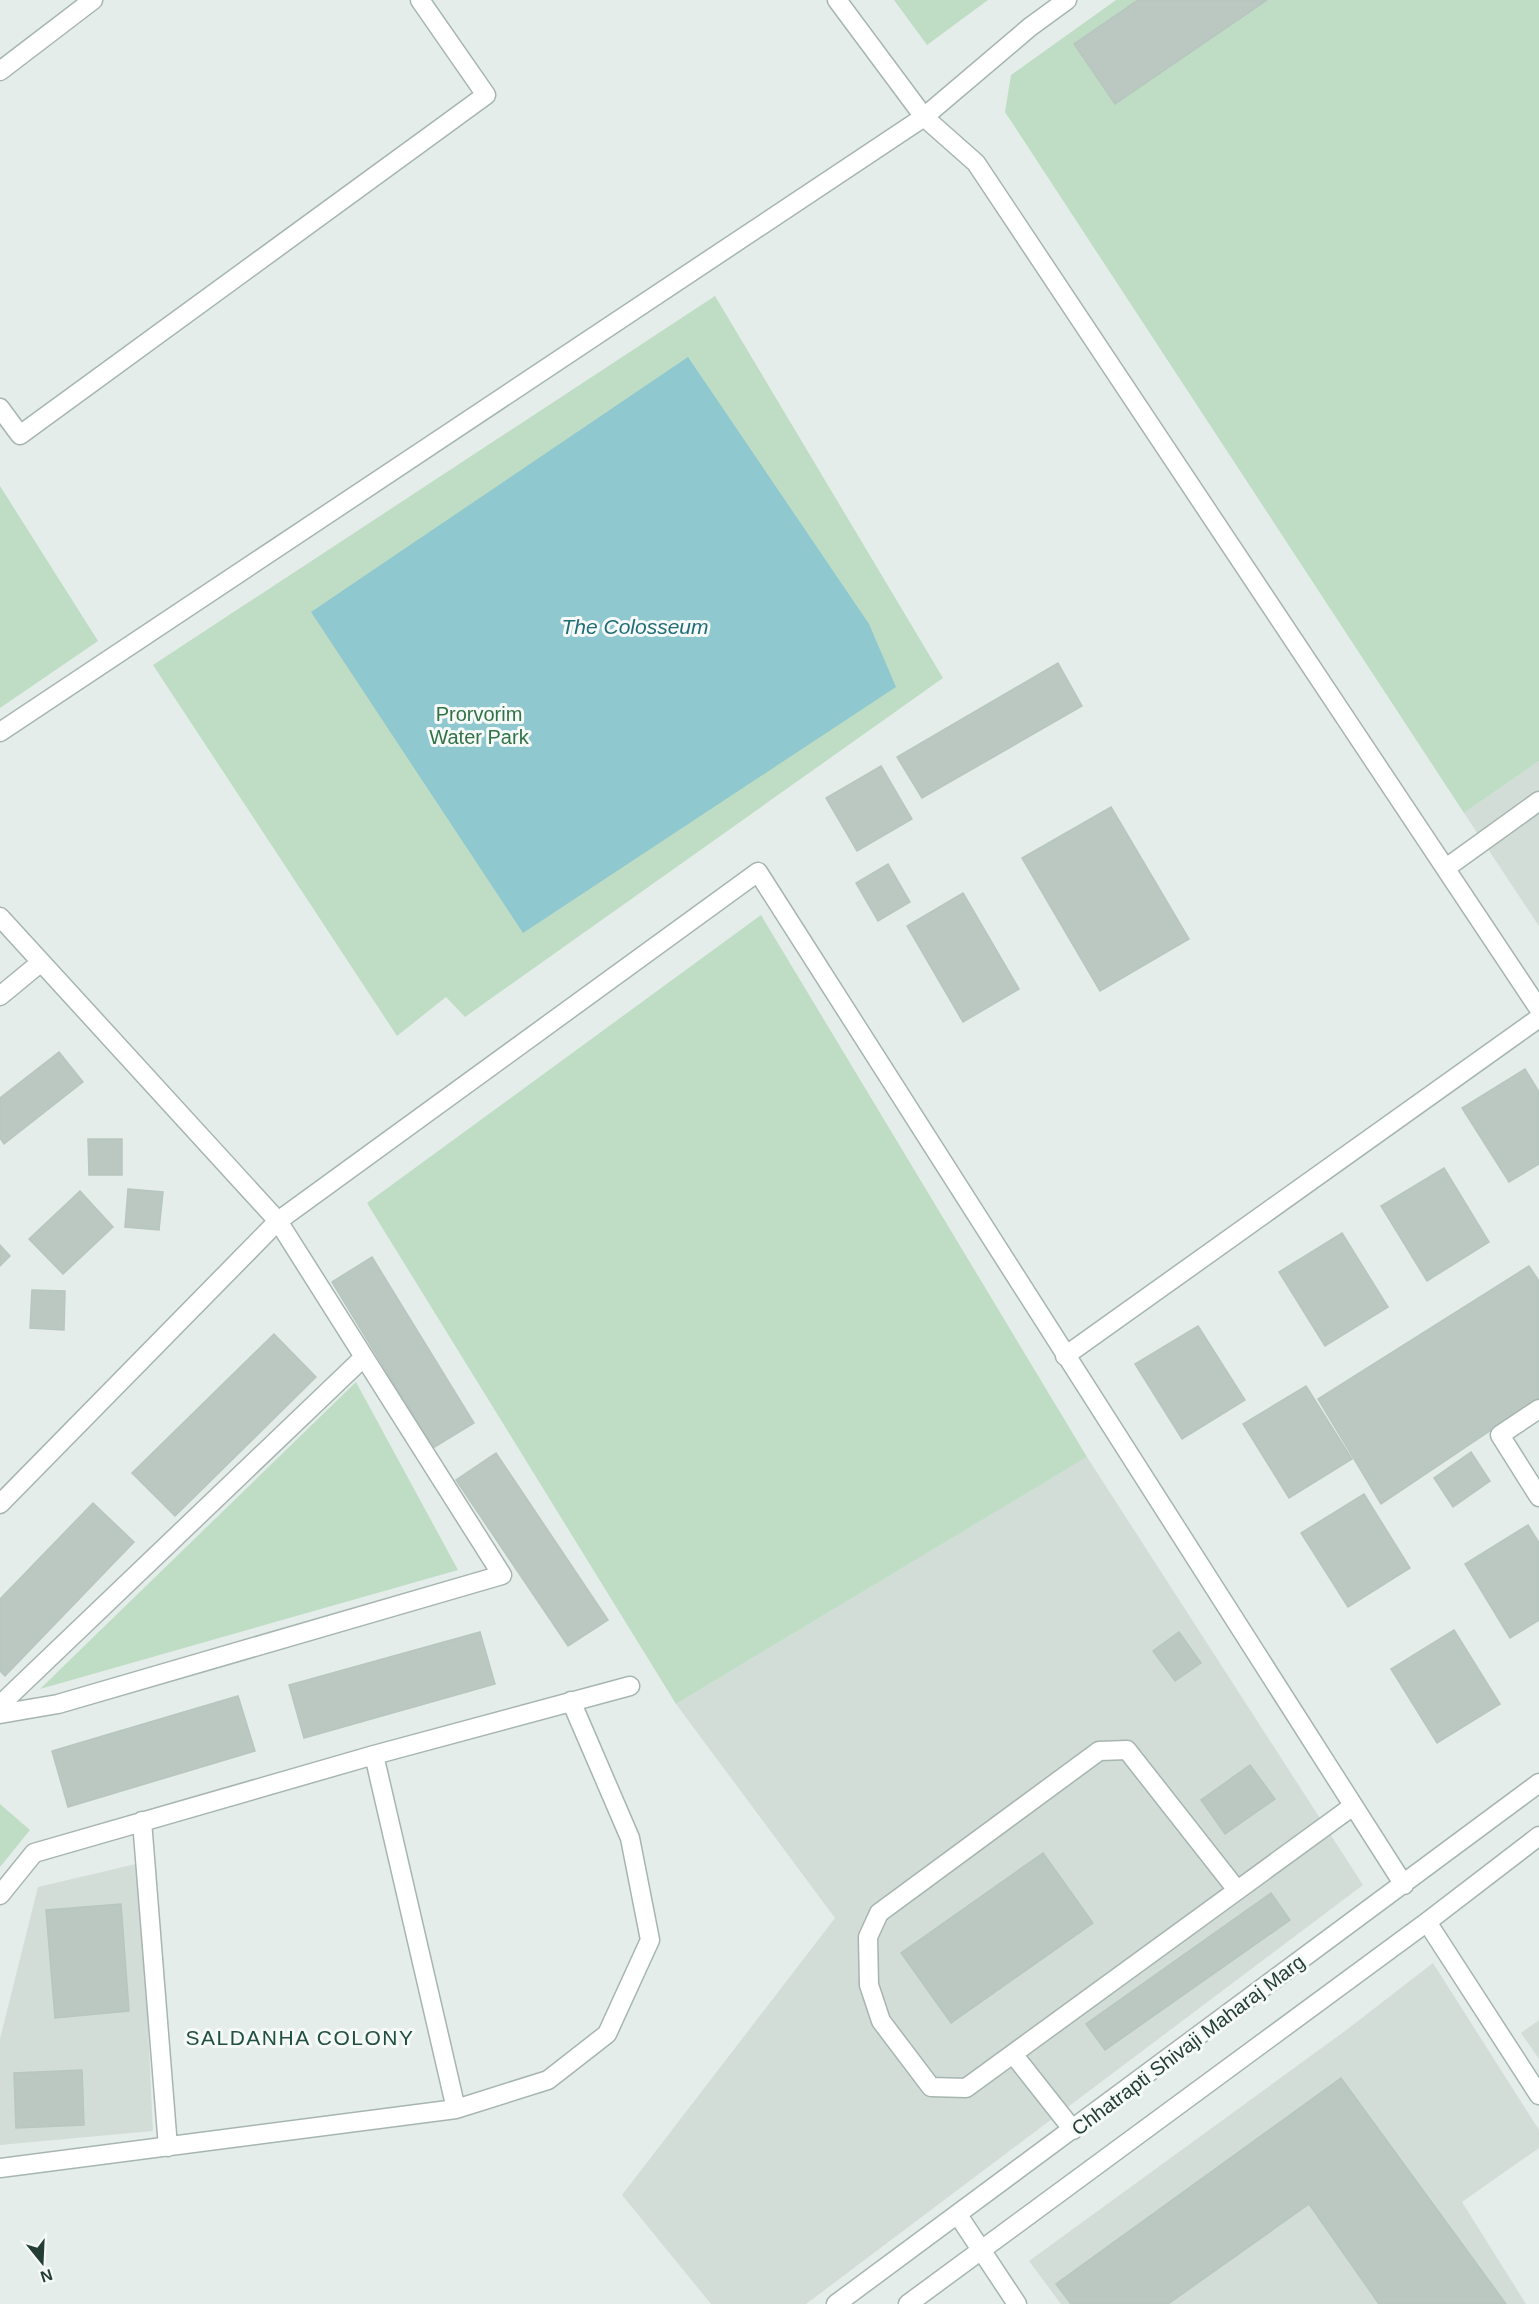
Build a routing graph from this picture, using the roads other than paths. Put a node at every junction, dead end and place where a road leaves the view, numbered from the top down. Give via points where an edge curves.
1 (420, 0) edge
2 (837, 0) edge
3 (1067, 0) edge
4 (83, 3) edge
5 (0, 71) edge
6 (924, 117) junction
7 (0, 408) edge
8 (0, 732) edge
9 (1539, 801) edge
10 (1446, 868) junction
11 (0, 917) edge
12 (40, 963) junction
13 (0, 996) edge
14 (1539, 1009) edge
15 (1539, 1018) edge
16 (278, 1221) junction
17 (1065, 1356) junction
18 (364, 1357) junction
19 (1539, 1408) edge
20 (1539, 1497) edge
21 (0, 1504) edge
22 (630, 1686) dead end
23 (571, 1701) junction
24 (0, 1705) edge
25 (0, 1714) edge
26 (374, 1755) junction
27 (1539, 1783) edge
28 (1353, 1806) junction
29 (142, 1821) junction
30 (1539, 1836) edge
31 (1404, 1885) junction
32 (1237, 1890) junction
33 (0, 1895) edge
34 (1427, 1922) junction
35 (1013, 2054) junction
36 (1539, 2095) edge
37 (456, 2109) junction
38 (1073, 2130) junction
39 (168, 2146) junction
40 (0, 2168) edge
41 (958, 2215) junction
42 (980, 2250) junction
43 (836, 2304) edge
44 (908, 2304) edge
45 (1017, 2304) edge

1 - 7 street via 486,95 20,435
2 - 6 street
3 - 6 street
4 - 5 street
6 - 8 street
6 - 10 street via 976,163
9 - 10 street
10 - 14 street
11 - 12 street
12 - 13 street
12 - 16 street
15 - 17 street
16 - 17 street via 758,872
16 - 18 street
16 - 21 street
17 - 28 street
18 - 24 street
18 - 25 street via 502,1575 58,1704
19 - 20 street via 1500,1435
22 - 23 street
23 - 26 street
23 - 37 street via 630,1838 650,1940 607,2034 548,2080
26 - 29 street
26 - 37 street
27 - 31 street, Chhatrapti Shivaji Maharaj Marg
28 - 31 street
28 - 32 street
29 - 33 street via 34,1853
29 - 39 street
30 - 34 street, Chhatrapti Shivaji Maharaj Marg
31 - 38 street, Chhatrapti Shivaji Maharaj Marg
32 - 35 street
32 - 35 street via 1127,1750 1100,1750 879,1913 868,1937 869,1984 881,2021 930,2087 966,2088
34 - 36 street
34 - 42 street, Chhatrapti Shivaji Maharaj Marg
35 - 38 street
37 - 39 street
38 - 41 street, Chhatrapti Shivaji Maharaj Marg
39 - 40 street
41 - 42 street
41 - 43 street, Chhatrapti Shivaji Maharaj Marg
42 - 44 street, Chhatrapti Shivaji Maharaj Marg
42 - 45 street

